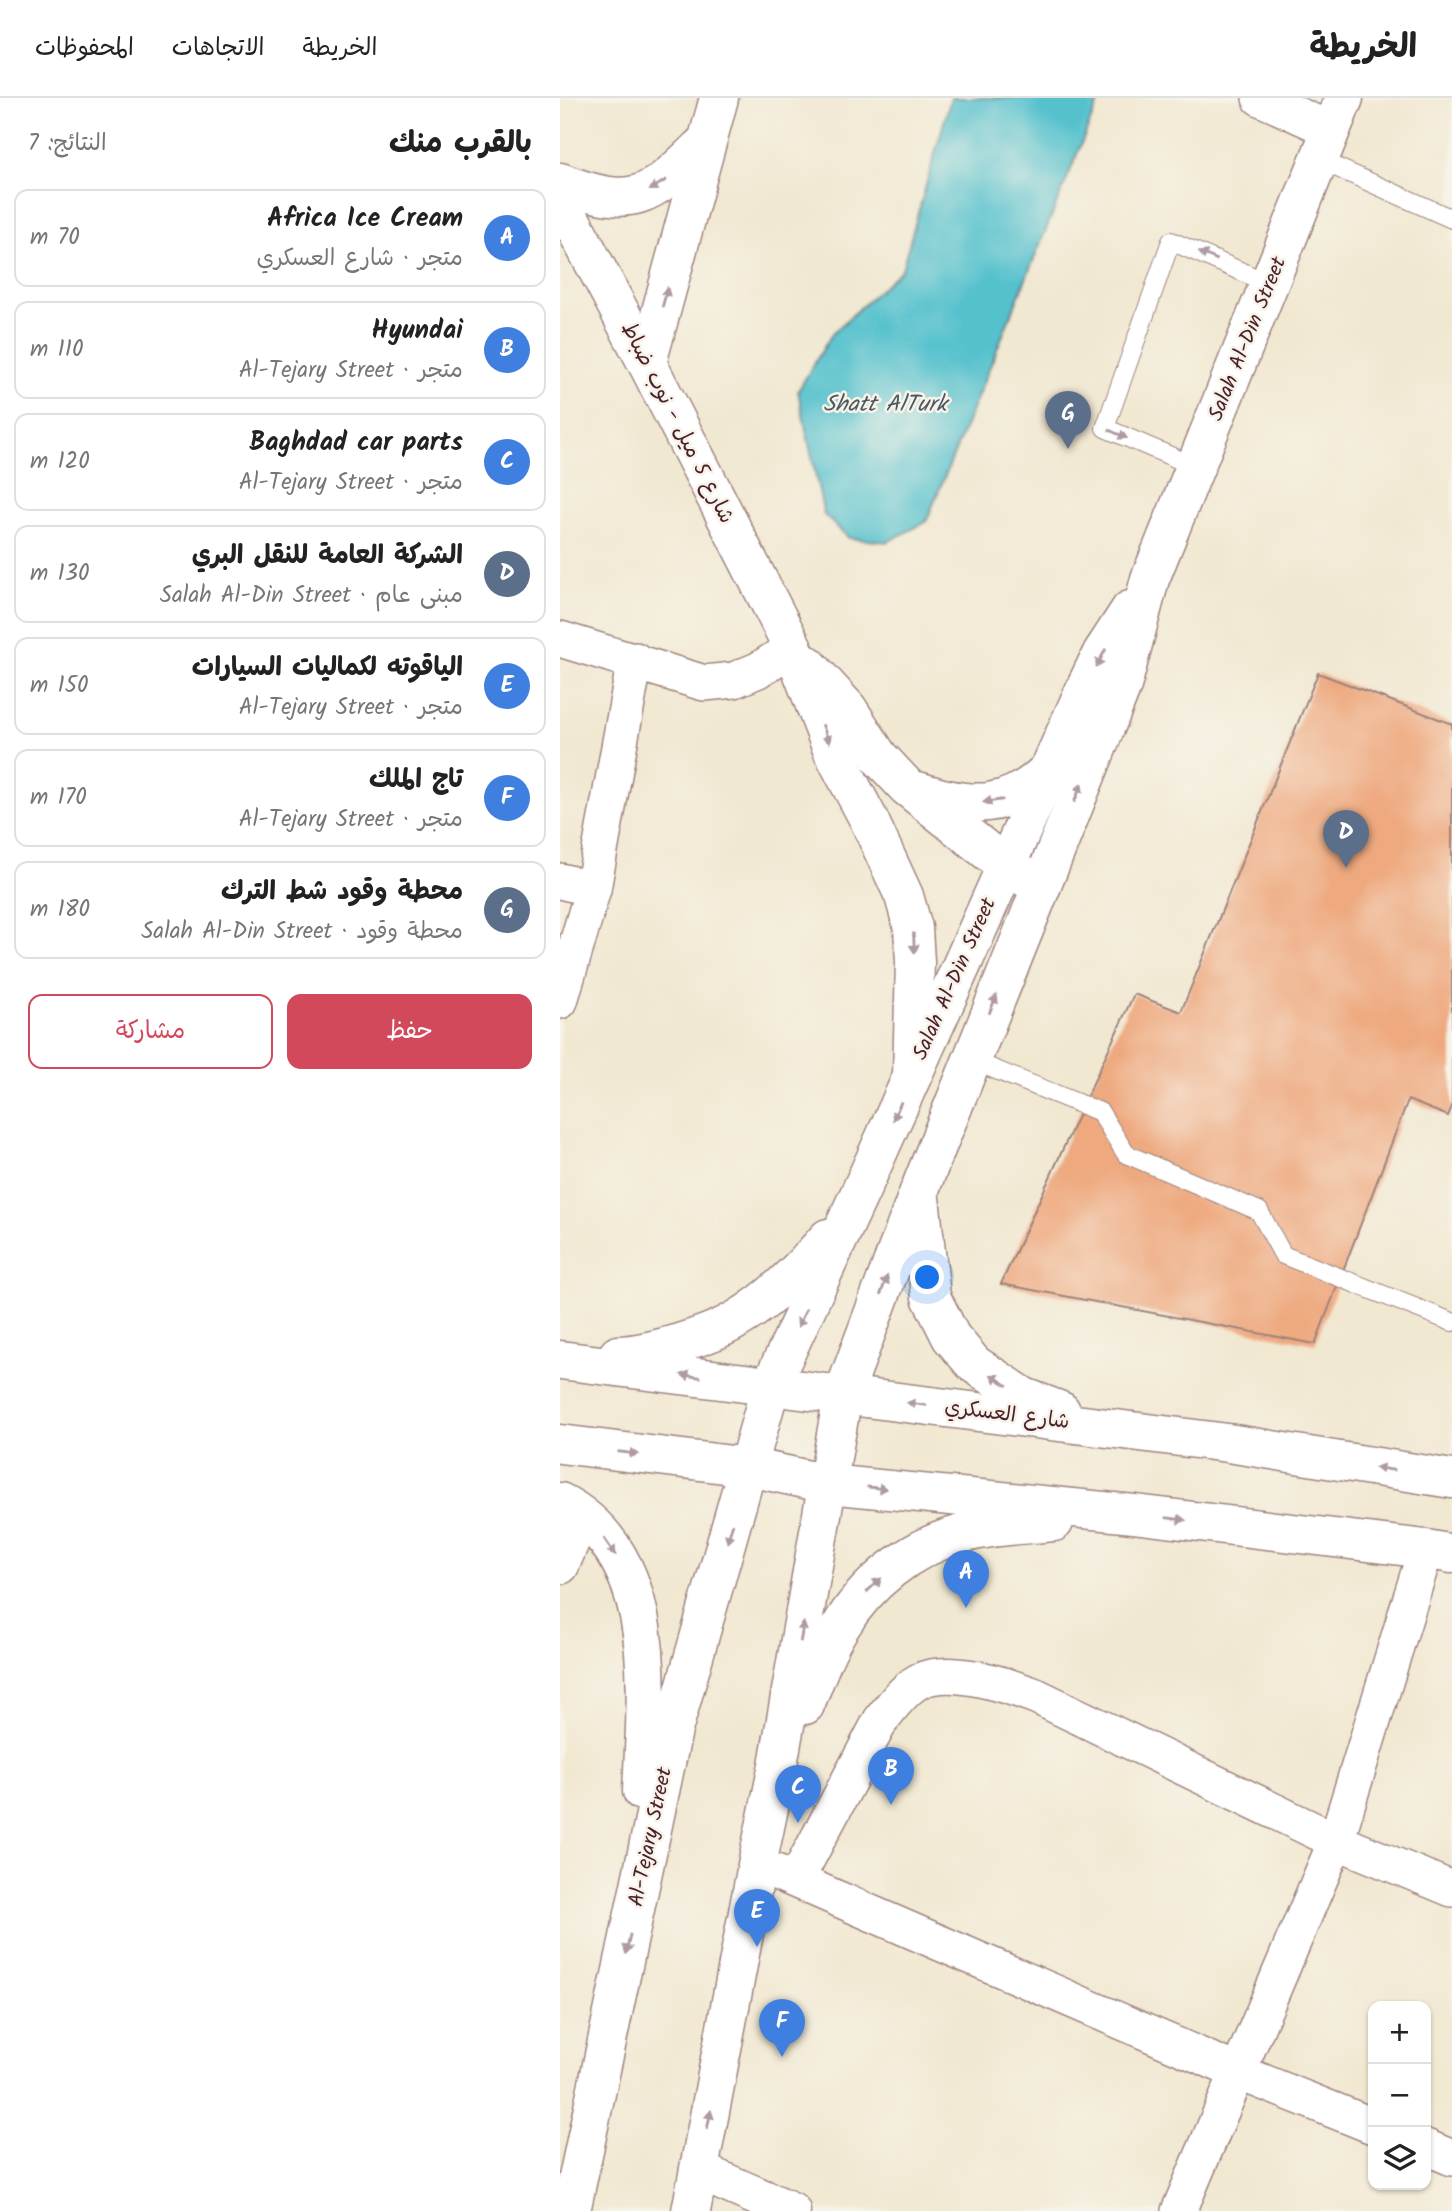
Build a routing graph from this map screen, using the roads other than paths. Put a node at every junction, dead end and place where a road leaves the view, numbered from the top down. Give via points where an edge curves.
1 (719, 98) edge
2 (1259, 98) edge
3 (1332, 129) edge
4 (708, 139) junction
5 (560, 182) edge
6 (560, 199) edge
7 (1452, 219) edge
8 (1270, 284) junction
9 (647, 363) junction
10 (1196, 467) junction
11 (1150, 579) junction
12 (560, 639) edge
13 (793, 648) junction
14 (635, 660) junction
15 (1050, 768) junction
16 (907, 787) junction
17 (1006, 866) junction
18 (576, 885) edge
19 (1040, 886) junction
20 (560, 1001) edge
21 (971, 1060) junction
22 (912, 1076) junction
23 (864, 1184) junction
24 (920, 1189) junction
25 (1452, 1322) edge
26 (560, 1359) edge
27 (771, 1385) junction
28 (844, 1395) junction
29 (1228, 1443) junction
30 (560, 1444) edge
31 (749, 1467) junction
32 (1452, 1479) edge
33 (828, 1483) junction
34 (571, 1509) edge
35 (1133, 1514) junction
36 (1439, 1551) edge
37 (560, 1565) edge
38 (776, 1774) junction
39 (1336, 1841) junction
40 (757, 1865) junction
41 (796, 1880) junction
42 (1452, 1889) edge
43 (638, 1897) junction
44 (1238, 2072) junction
45 (1368, 2124) edge
46 (1431, 2149) edge
47 (1452, 2158) edge
48 (699, 2171) junction
49 (571, 2211) edge
50 (691, 2211) edge
51 (791, 2211) edge
52 (1179, 2211) edge

1 - 4 main road
2 - 3 street
3 - 7 lane
3 - 8 main road, Salah Al-Din Street
4 -> 5 main road via 663,183 638,196 597,195
9 -> 4 main road
6 - 9 main road, شارع 5 ميل - نوب ضباط
8 - 10 main road, Salah Al-Din Street
8 -> 10 lane via 1171,241 1105,428
9 - 13 main road, شارع 5 ميل - نوب ضباط
10 - 11 main road, Salah Al-Din Street
11 -> 15 main road, Salah Al-Din Street via 1102,653
19 -> 11 main road, Salah Al-Din Street via 1122,686
12 - 14 street
13 - 14 street via 734,680 704,683
13 - 16 main road via 848,709 878,756
13 -> 22 main road via 833,752 869,820 913,928
14 - 18 street
15 -> 16 main road via 1021,793 989,803 953,801
15 - 17 main road, Salah Al-Din Street
16 - 17 main road
17 - 19 main road
17 - 22 main road, Salah Al-Din Street
18 - 20 street
21 -> 19 main road, Salah Al-Din Street
21 - 24 main road, Salah Al-Din Street
21 - 25 lane via 1100,1112 1126,1154 1259,1212 1283,1255
22 -> 23 main road, Salah Al-Din Street
23 - 26 main road via 827,1239 796,1273 735,1321 632,1354
23 -> 27 main road, Salah Al-Din Street
28 -> 24 main road, Salah Al-Din Street
29 -> 24 main road via 1078,1417 1024,1397 974,1364 951,1337 931,1297
27 -> 26 main road, شارع العسكري
27 - 28 main road, شارع العسكري
27 - 31 main road, Al-Tejary Street
29 -> 28 main road, شارع العسكري
28 - 33 main road, Salah Al-Din Street
32 -> 29 main road, شارع العسكري
30 -> 31 main road
31 - 33 main road
31 -> 43 main road, Al-Tejary Street via 673,1730
33 -> 35 main road
38 -> 33 main road
34 - 37 main road
34 -> 43 main road via 601,1534 618,1559 633,1592 644,1642 647,1672
35 -> 36 main road
38 -> 35 main road via 840,1627 863,1595 897,1566 958,1535
36 - 39 street
38 - 40 main road
39 - 41 street via 1036,1696 999,1683 939,1677 919,1681 881,1720
39 - 42 street
39 - 44 street
40 - 41 street
48 -> 40 main road
41 - 44 street
43 -> 49 main road, Al-Tejary Street
44 - 45 street
44 - 52 street
46 - 47 street
48 - 50 main road
48 - 51 main road

